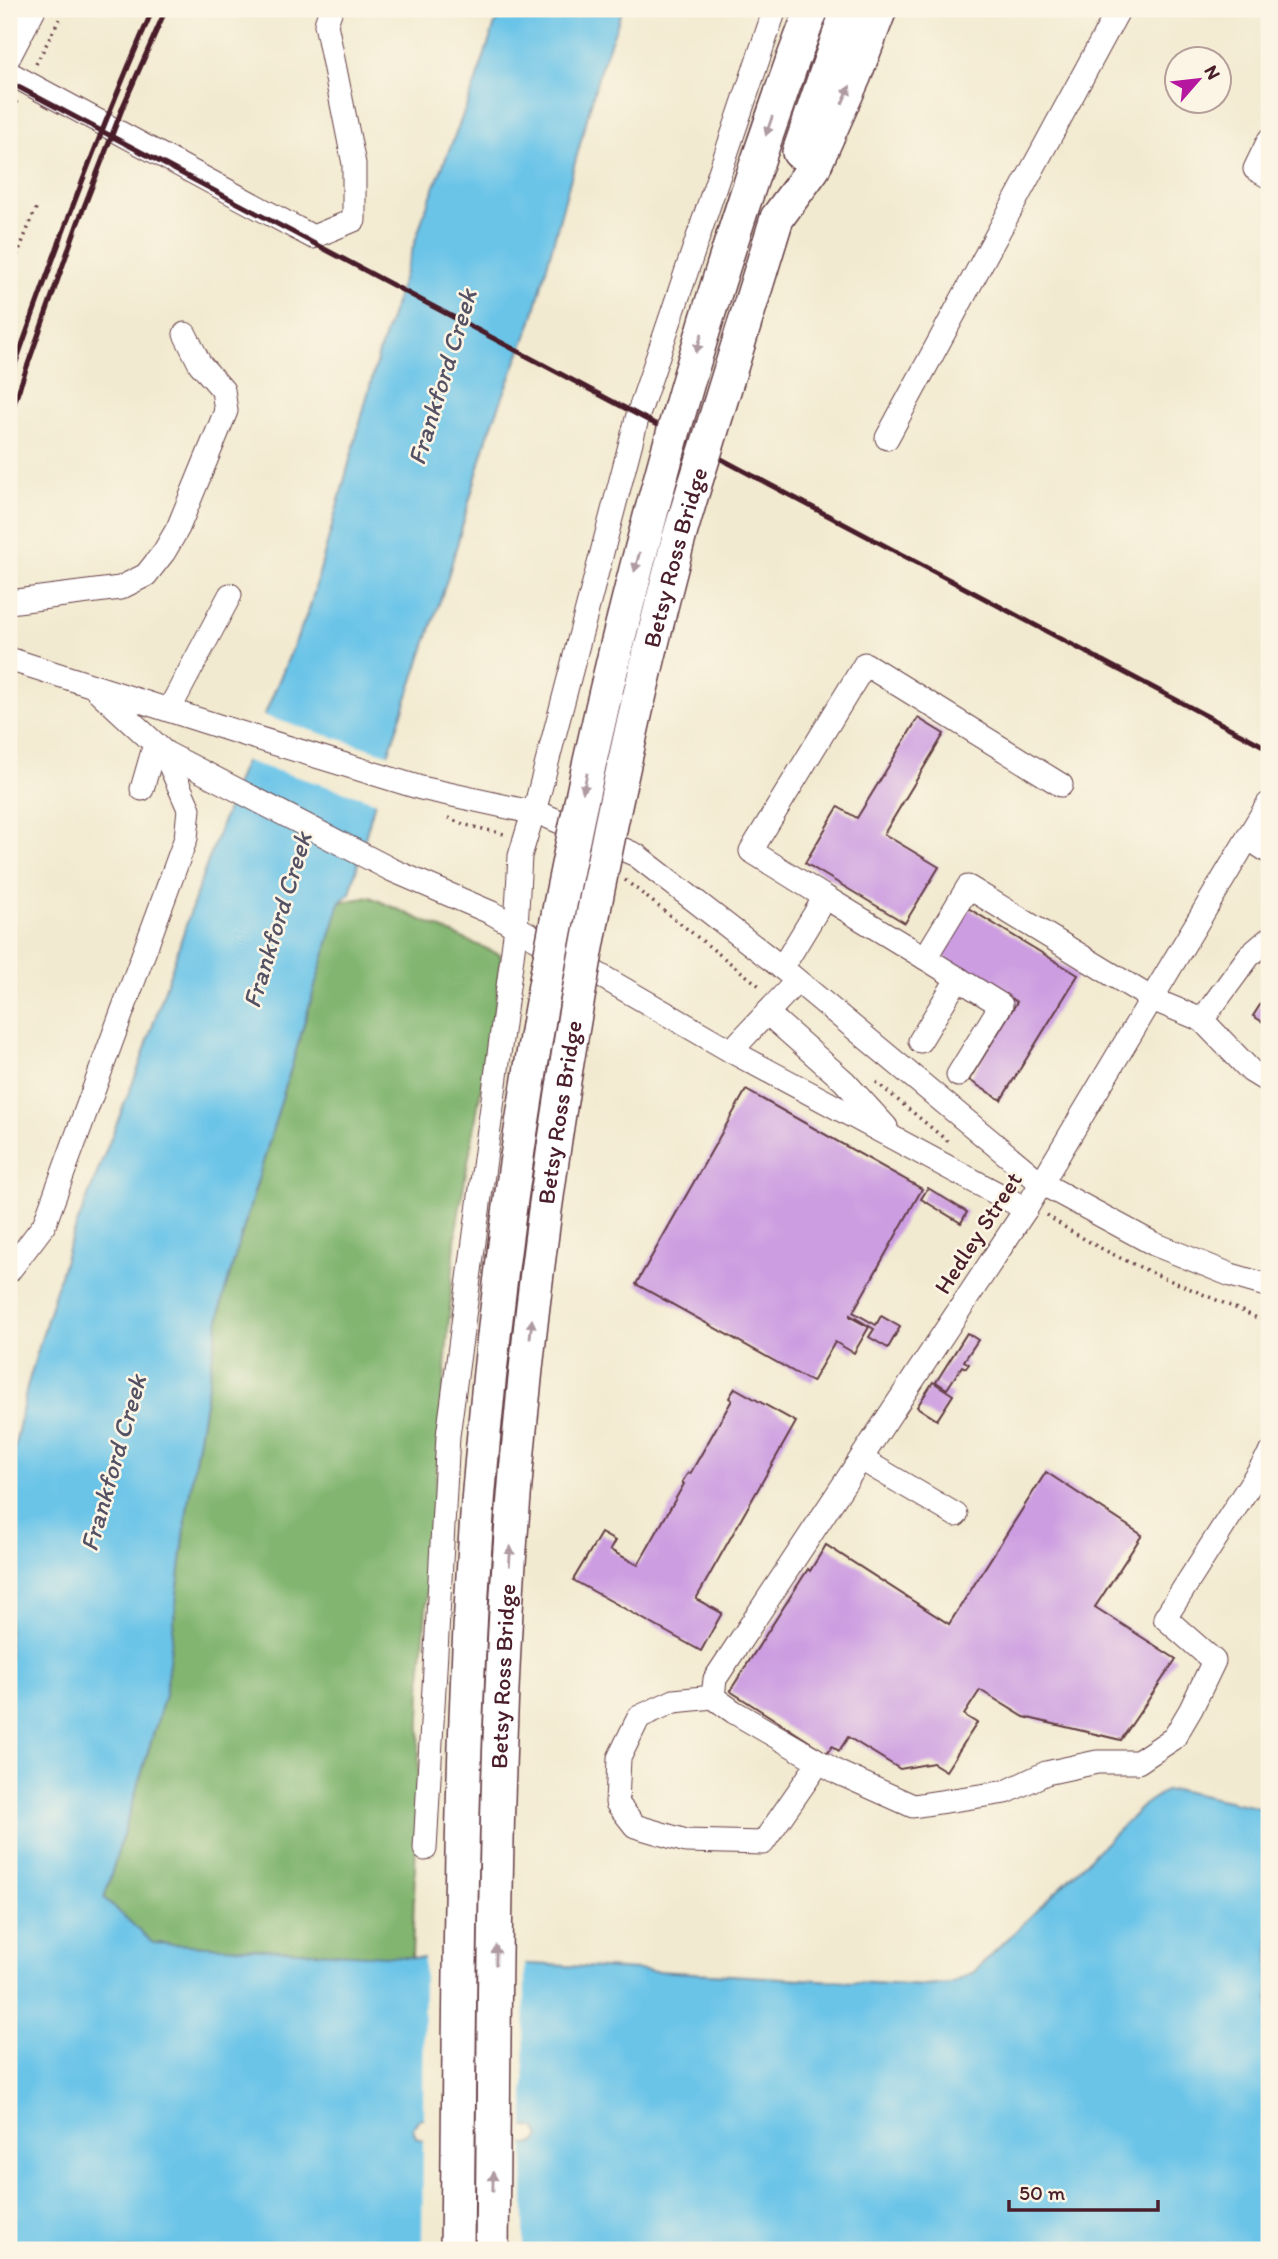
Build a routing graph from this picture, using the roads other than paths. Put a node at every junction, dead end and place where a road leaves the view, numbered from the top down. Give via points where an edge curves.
1 (34, 9) edge
2 (331, 9) edge
3 (775, 9) edge
4 (802, 9) edge
5 (812, 9) edge
6 (848, 9) edge
7 (880, 9) edge
8 (1119, 9) edge
9 (9, 57) edge
10 (792, 62) junction
11 (9, 73) edge
12 (1269, 141) edge
13 (1269, 177) edge
14 (777, 218) junction
15 (185, 334) dead end
16 (887, 438) dead end
17 (230, 595) dead end
18 (9, 602) edge
19 (9, 659) edge
20 (92, 686) junction
21 (169, 710) junction
22 (159, 748) junction
23 (1062, 785) dead end
24 (142, 789) dead end
25 (1268, 804) edge
26 (534, 813) junction
27 (1248, 838) junction
28 (1269, 852) edge
29 (825, 897) junction
30 (516, 927) junction
31 (1269, 939) edge
32 (925, 958) junction
33 (789, 975) junction
34 (958, 978) junction
35 (1152, 999) junction
36 (767, 1013) junction
37 (1202, 1020) junction
38 (920, 1041) dead end
39 (731, 1051) junction
40 (958, 1075) dead end
41 (1269, 1082) edge
42 (896, 1139) junction
43 (1041, 1184) junction
44 (1026, 1209) junction
45 (9, 1271) edge
46 (1269, 1286) edge
47 (1269, 1455) edge
48 (861, 1459) junction
49 (956, 1515) dead end
50 (714, 1688) junction
51 (819, 1762) junction
52 (425, 1849) dead end
53 (457, 2250) edge
54 (492, 2250) edge

1 - 9 street
2 - 11 street via 326,24 354,163 354,220 313,237
3 - 26 street via 638,415
4 - 10 highway
5 - 10 highway, Betsy Ross Bridge
6 - 14 highway, Betsy Ross Bridge
14 -> 7 highway via 813,169
8 - 16 street
10 -> 53 highway, Betsy Ross Bridge, bridge via 719,276 625,608 548,965 524,1114 486,1415 469,1632
12 - 13 street via 1255,169
54 -> 14 highway, Betsy Ross Bridge, bridge via 502,1681 516,1473 549,1184 581,984 627,753 679,538
15 - 18 street via 200,364 223,390 226,411 164,552 146,575 120,589
17 - 21 street
19 - 20 street
20 - 21 street
20 - 22 street
21 - 26 street via 421,788
22 - 24 street
22 - 30 street via 392,870
22 - 45 street via 189,809 186,838 44,1225
23 - 29 street via 865,664 751,851
25 - 27 street, Hedley Street
26 - 30 street via 520,856
26 - 33 street via 636,855
27 - 28 street
27 - 35 street, Hedley Street
29 - 32 street
29 - 33 street
30 - 39 street
30 - 52 street via 448,1436
31 - 37 street via 1249,956
32 - 34 street
32 - 35 street via 968,887
33 - 36 street
33 - 43 street
34 - 38 street
34 - 40 street via 1001,1005
35 - 37 street
35 - 43 street, Hedley Street
36 - 39 street
36 - 42 street via 844,1081
37 - 41 street
39 - 42 street
42 - 44 street
43 - 44 street, Hedley Street
43 - 46 street via 1154,1244
44 - 48 street, Hedley Street
47 - 51 street via 1164,1618 1214,1661 1174,1738 1138,1762 1097,1762 1046,1773 1006,1792 913,1806
48 - 49 street
48 - 50 street, Hedley Street
50 - 51 street via 734,1712
50 - 51 street via 639,1717 619,1758 617,1802 635,1826 686,1841 763,1843

